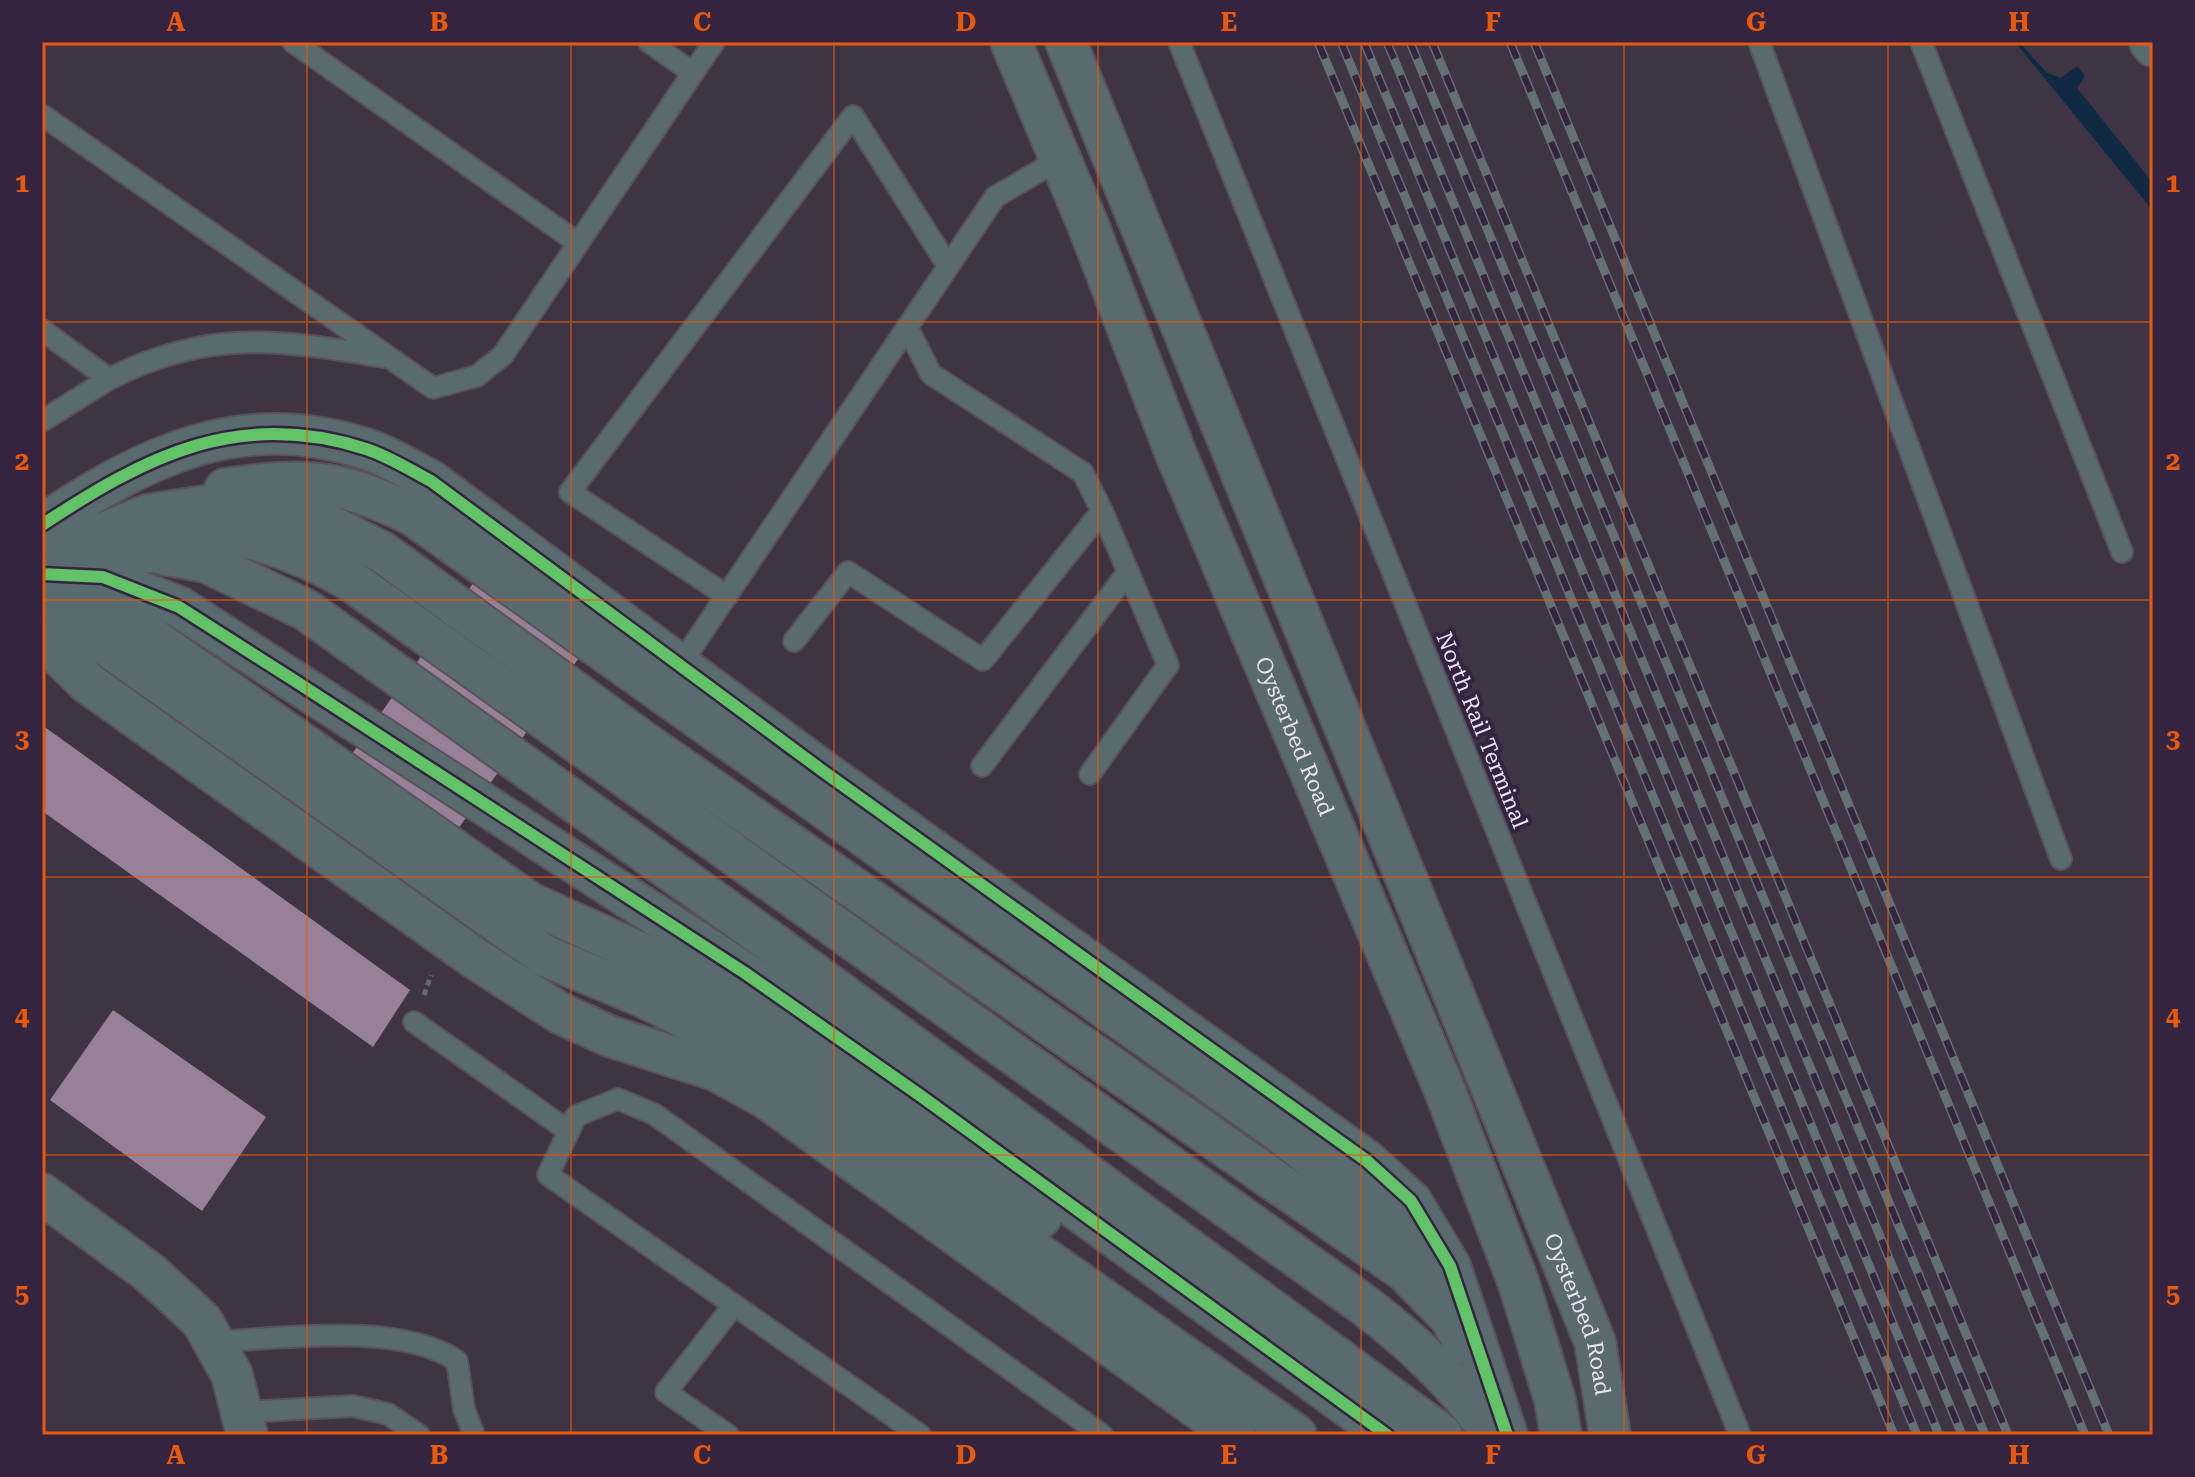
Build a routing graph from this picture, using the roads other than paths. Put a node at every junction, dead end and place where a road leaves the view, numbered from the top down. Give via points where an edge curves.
1 (293, 42) edge
2 (649, 42) edge
3 (714, 42) edge
4 (1011, 42) edge
5 (1066, 42) edge
6 (1179, 42) edge
7 (1759, 42) edge
8 (1921, 42) edge
9 (693, 73) junction
10 (42, 115) edge
11 (1060, 159) junction
12 (578, 243) junction
13 (948, 266) junction
14 (907, 327) junction
15 (42, 330) edge
16 (390, 358) junction
17 (109, 379) junction
18 (42, 421) edge
19 (1102, 511) junction
20 (2122, 552) dead end
21 (43, 560) edge
22 (1128, 572) junction
23 (727, 596) junction
24 (42, 603) edge
25 (42, 639) edge
26 (794, 641) dead end
27 (680, 665) junction
28 (982, 766) dead end
29 (1090, 774) dead end
30 (2061, 859) dead end
31 (414, 1022) dead end
32 (567, 1130) junction
33 (42, 1194) edge
34 (734, 1305) junction
35 (214, 1342) junction
36 (1494, 1393) junction
37 (245, 1424) edge
38 (419, 1435) edge
39 (474, 1435) edge
40 (728, 1435) edge
41 (920, 1435) edge
42 (1102, 1435) edge
43 (1235, 1435) edge
44 (1296, 1435) edge
45 (1348, 1435) edge
46 (1387, 1435) edge
47 (1442, 1435) edge
48 (1493, 1435) edge
49 (1507, 1435) edge
50 (1561, 1435) edge
51 (1610, 1435) edge
52 (1740, 1435) edge

1 - 12 lane
2 - 9 lane
3 - 9 lane
4 - 11 street, Oysterbed Road
5 - 51 street, Oysterbed Road via 1595,1342
6 - 52 lane, North Rail Terminal
7 - 30 lane
8 - 20 lane
9 - 12 lane
10 - 16 lane
11 - 13 lane via 995,197
11 - 50 street, Oysterbed Road via 1176,454 1445,1091 1519,1284
12 - 16 lane via 503,355 477,376 433,388
13 - 14 lane
13 - 23 lane via 853,116 570,492
14 - 19 lane via 931,374 1083,473
14 - 23 lane
15 - 17 lane
16 - 17 lane via 285,341 215,342 148,358
17 - 18 lane
19 - 22 lane
19 - 26 lane via 983,660 848,572
21 - 27 street via 111,481 160,457 211,439 269,432 316,435 369,450 431,481
21 - 36 street via 147,515 205,506 263,507 321,521 382,552 645,743 1406,1272 1450,1317
21 - 45 street via 530,903 660,962 764,1020
21 - 46 street via 179,607 758,982
21 - 47 street via 152,552 206,562 306,610 768,940
21 - 48 street via 115,538 177,531 220,533 317,561 353,582 1411,1340
22 - 28 lane
22 - 29 lane via 1168,665
23 - 27 lane
24 - 44 street via 545,956 644,997 781,1073
25 - 43 street via 89,684 476,959 560,1013 609,1036 715,1070 766,1098
27 - 36 street via 1367,1161 1411,1201 1450,1266
31 - 32 lane
32 - 34 lane via 548,1175
32 - 42 lane via 576,1116 618,1099 654,1114
33 - 35 street via 150,1273 202,1321
34 - 40 lane via 666,1392
34 - 41 lane
35 - 37 street via 232,1375
35 - 39 lane via 323,1336 409,1340 441,1349 457,1361
36 - 49 street
37 - 38 lane via 353,1406 388,1414

